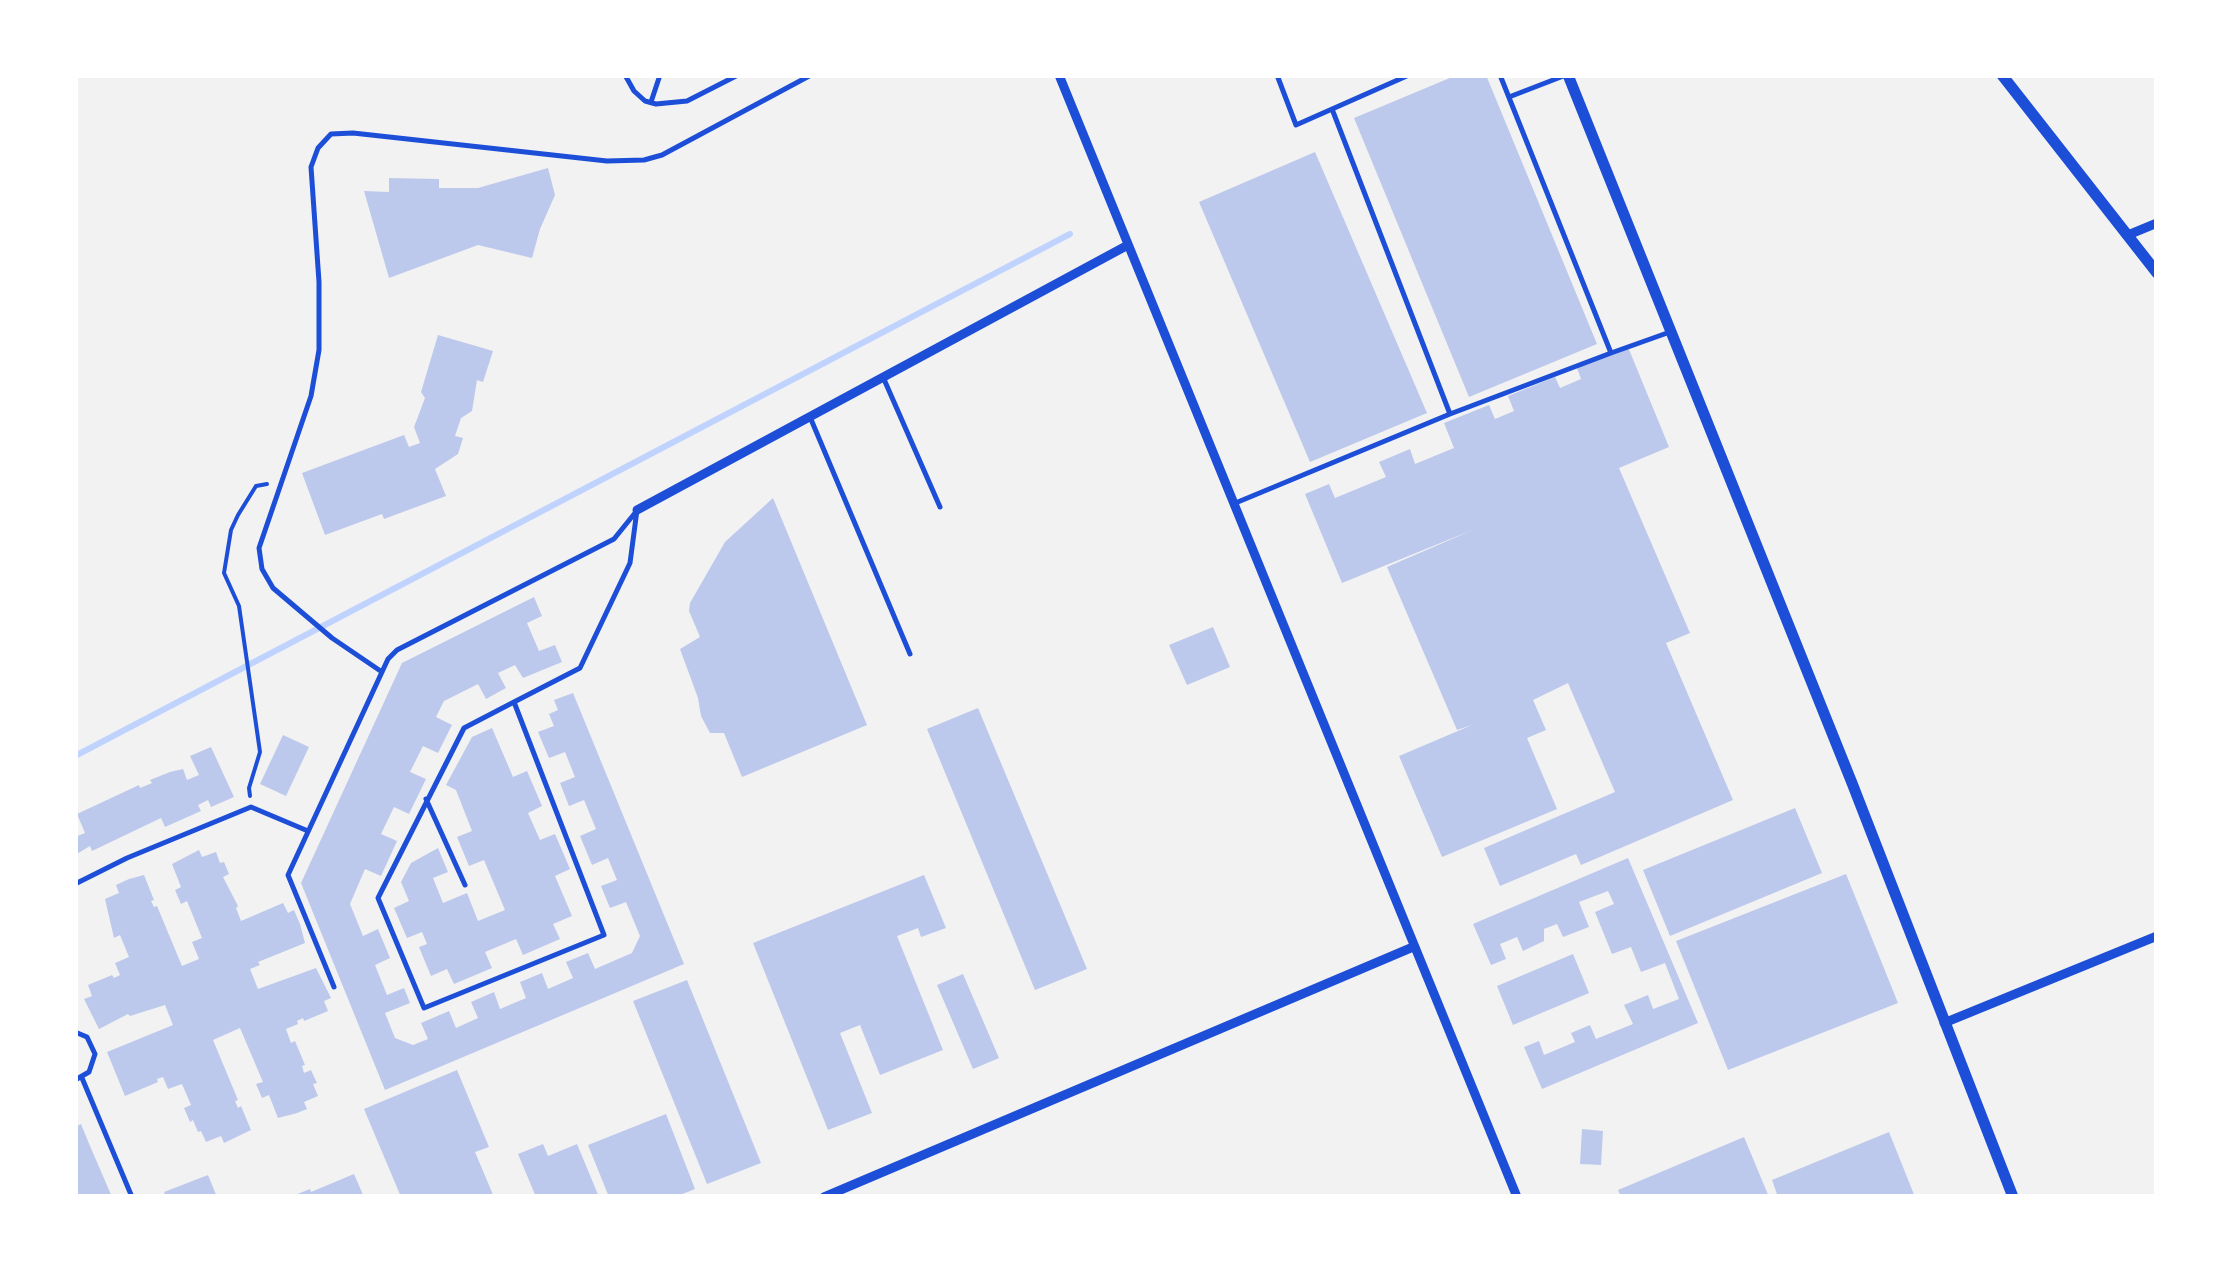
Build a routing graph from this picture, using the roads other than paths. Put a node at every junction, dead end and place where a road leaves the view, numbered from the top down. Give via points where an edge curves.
1 (625, 75) edge
2 (660, 75) edge
3 (738, 75) edge
4 (811, 75) edge
5 (1059, 75) edge
6 (1276, 75) edge
7 (1410, 75) edge
8 (1500, 75) edge
9 (1567, 75) edge
10 (2002, 75) edge
11 (1510, 97) junction
12 (651, 102) junction
13 (1332, 109) junction
14 (2157, 224) edge
15 (2128, 236) junction
16 (1128, 245) junction
17 (2157, 273) edge
18 (1671, 331) junction
19 (1611, 353) junction
20 (883, 378) junction
21 (1450, 414) junction
22 (810, 417) junction
23 (1233, 504) junction
24 (940, 507) dead end
25 (637, 510) junction
26 (910, 654) dead end
27 (382, 672) junction
28 (514, 702) junction
29 (426, 799) junction
30 (308, 831) junction
31 (75, 884) edge
32 (465, 884) dead end
33 (2157, 936) edge
34 (1413, 947) junction
35 (334, 987) dead end
36 (1944, 1024) junction
37 (75, 1032) edge
38 (78, 1079) edge
39 (838, 1194) edge
40 (132, 1197) edge
41 (824, 1197) edge
42 (1518, 1197) edge
43 (2013, 1197) edge

1 - 12 lane
2 - 12 lane
3 - 12 lane via 687,101
4 - 27 lane via 644,160 607,162 353,133 331,134 318,148 312,167 319,350 312,396 259,548 273,588
5 - 16 street
6 - 13 lane via 1296,125
7 - 13 lane
8 - 11 lane
9 - 11 lane
9 - 18 street
10 - 15 street
11 - 19 lane
13 - 21 lane
14 - 15 street
15 - 17 street
16 - 20 street
16 - 23 street
18 - 19 lane
18 - 36 street
19 - 21 lane
20 - 22 street
20 - 24 lane
21 - 23 lane
22 - 25 street
22 - 26 lane
23 - 34 street
25 - 27 lane via 614,539 397,650
25 - 28 lane via 630,562 580,668
27 - 30 lane
28 - 29 lane via 464,728
28 - 29 lane via 604,934 424,1008 378,898
29 - 32 lane
30 - 31 lane via 251,807
30 - 35 lane via 288,875
33 - 36 street
34 - 39 street
34 - 42 street
36 - 43 street
37 - 38 lane via 95,1054
38 - 40 lane
39 - 41 street

